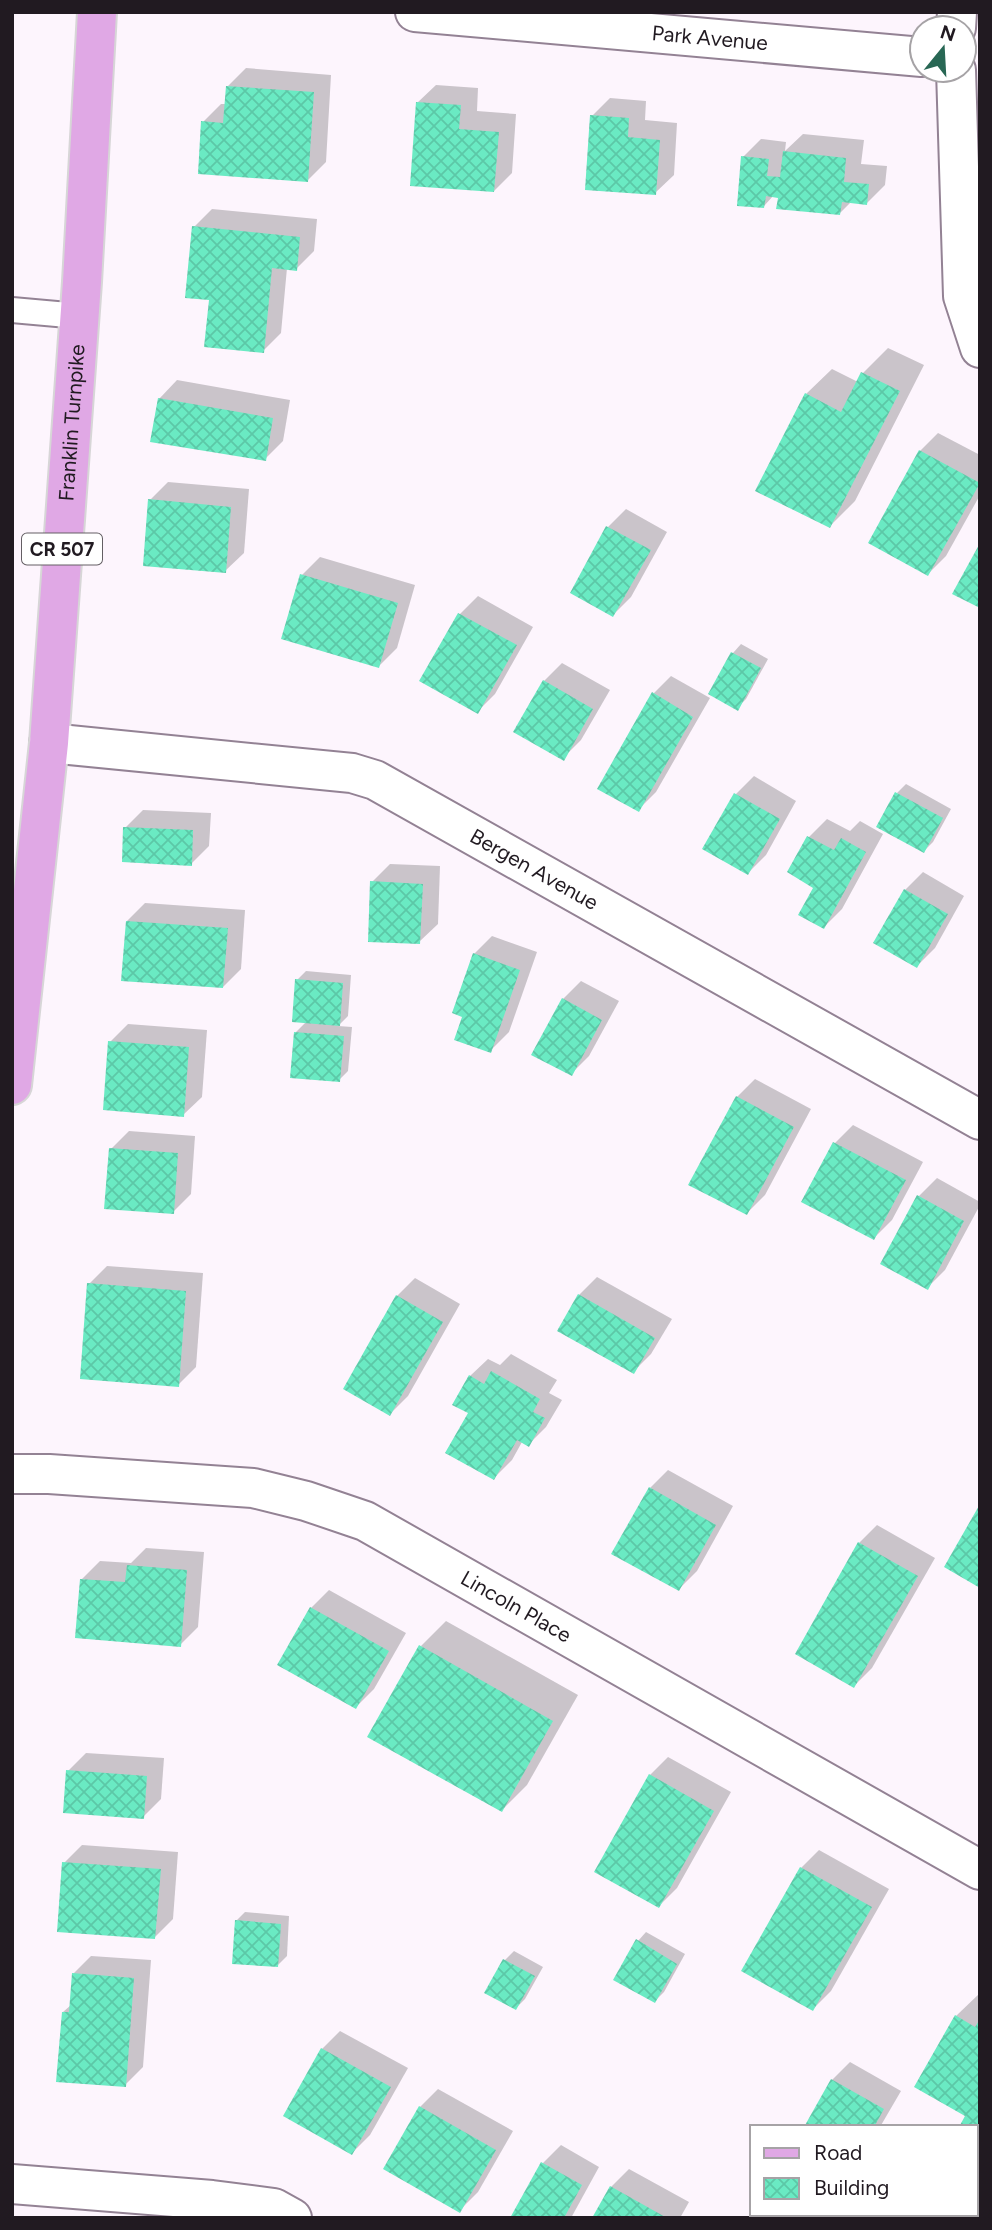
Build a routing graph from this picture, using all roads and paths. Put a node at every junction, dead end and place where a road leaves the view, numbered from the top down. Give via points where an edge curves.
1 (97, 12) edge
2 (415, 12) edge
3 (908, 56) edge
4 (956, 84) edge
5 (12, 310) edge
6 (79, 316) junction
7 (980, 348) edge
8 (49, 743) junction
9 (12, 1085) edge
10 (980, 1120) edge
11 (12, 1474) edge
12 (980, 1870) edge
13 (12, 2184) edge
14 (292, 2218) edge

1 - 6 main road, Franklin Turnpike / CR 507
2 - 3 street, Park Avenue
4 - 7 street via 963,296
5 - 6 lane
6 - 8 main road, Franklin Turnpike / CR 507
8 - 9 main road, Franklin Turnpike / CR 507
8 - 10 street, Bergen Avenue via 352,773 375,780
11 - 12 street, Lincoln Place via 253,1488 365,1521
13 - 14 street via 212,2200 274,2208

